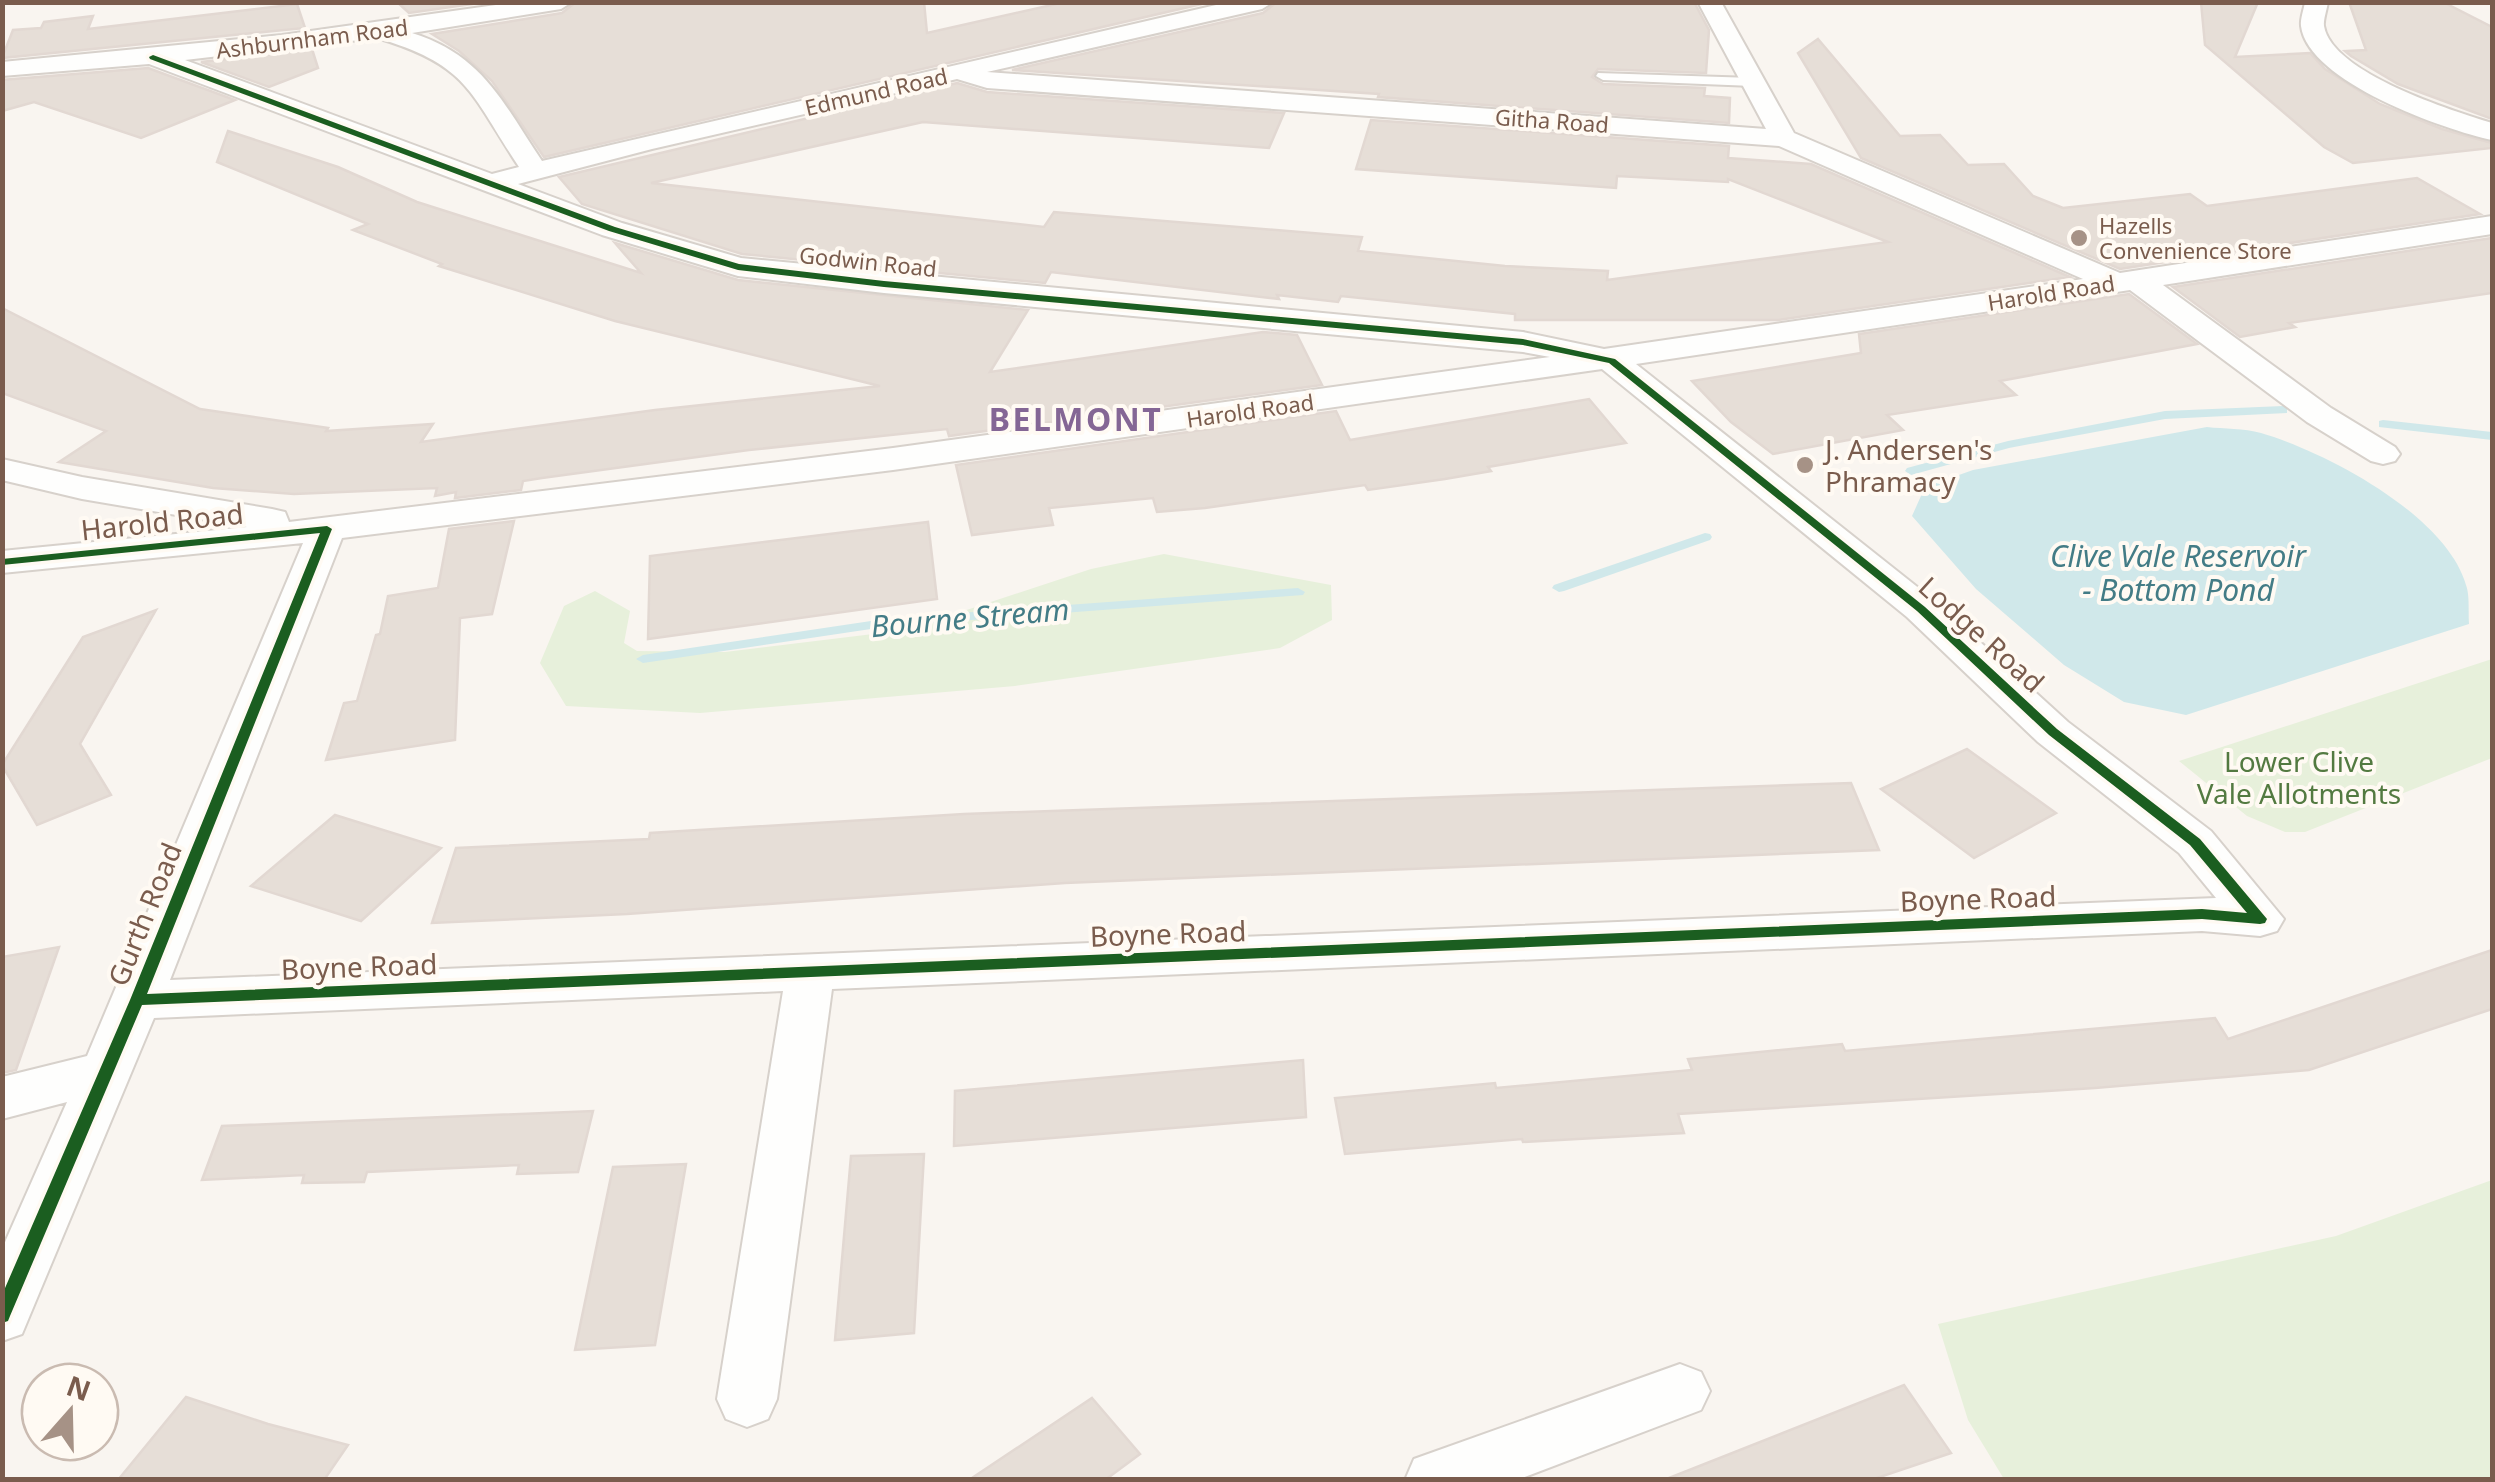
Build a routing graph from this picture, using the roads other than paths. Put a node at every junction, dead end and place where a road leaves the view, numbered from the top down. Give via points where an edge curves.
1 (561, 2) edge
2 (1262, 2) edge
3 (1710, 2) edge
4 (2317, 2) edge
5 (377, 30) junction
6 (152, 58) junction
7 (2, 69) edge
8 (960, 72) junction
9 (1603, 76) dead end
10 (1753, 82) junction
11 (2492, 132) edge
12 (1784, 138) junction
13 (534, 171) junction
14 (491, 183) junction
15 (2492, 225) edge
16 (2127, 281) junction
17 (1612, 361) junction
18 (2382, 454) dead end
19 (2, 468) edge
20 (327, 529) junction
21 (2, 562) edge
22 (2202, 914) joint
23 (810, 974) junction
24 (137, 1000) junction
25 (103, 1073) junction
26 (2, 1098) edge
27 (2, 1316) edge
28 (1680, 1391) dead end
29 (747, 1399) dead end
30 (1436, 1480) edge

1 - 5 street, Ashburnham Road
2 - 8 street, Edmund Road
3 - 10 street
4 - 11 street via 2312,31 2343,66 2381,90
5 - 6 street, Ashburnham Road
5 - 13 street via 456,62 510,127
6 - 7 street, Ashburnham Road
6 - 14 street, Godwin Road
8 - 12 street, Githa Road via 988,80
8 - 13 street, Edmund Road
9 - 10 lane
10 - 12 street
12 - 16 street, Githa Road
13 - 14 street, Edmund Road
14 - 17 street, Godwin Road via 648,242 738,267 1523,342
15 - 16 street, Harold Road
16 - 17 street, Harold Road
16 - 18 street, Githa Road
17 - 20 street, Harold Road
17 - 22 street, Lodge Road via 1920,610 2053,732 2195,842 2260,919
19 - 20 street
20 - 21 street, Harold Road
20 - 24 street, Gurth Road
22 - 23 street, Boyne Road
23 - 24 street, Boyne Road
23 - 29 street
24 - 25 street, Gurth Road
25 - 26 street
25 - 27 street, Gurth Road
28 - 30 street

